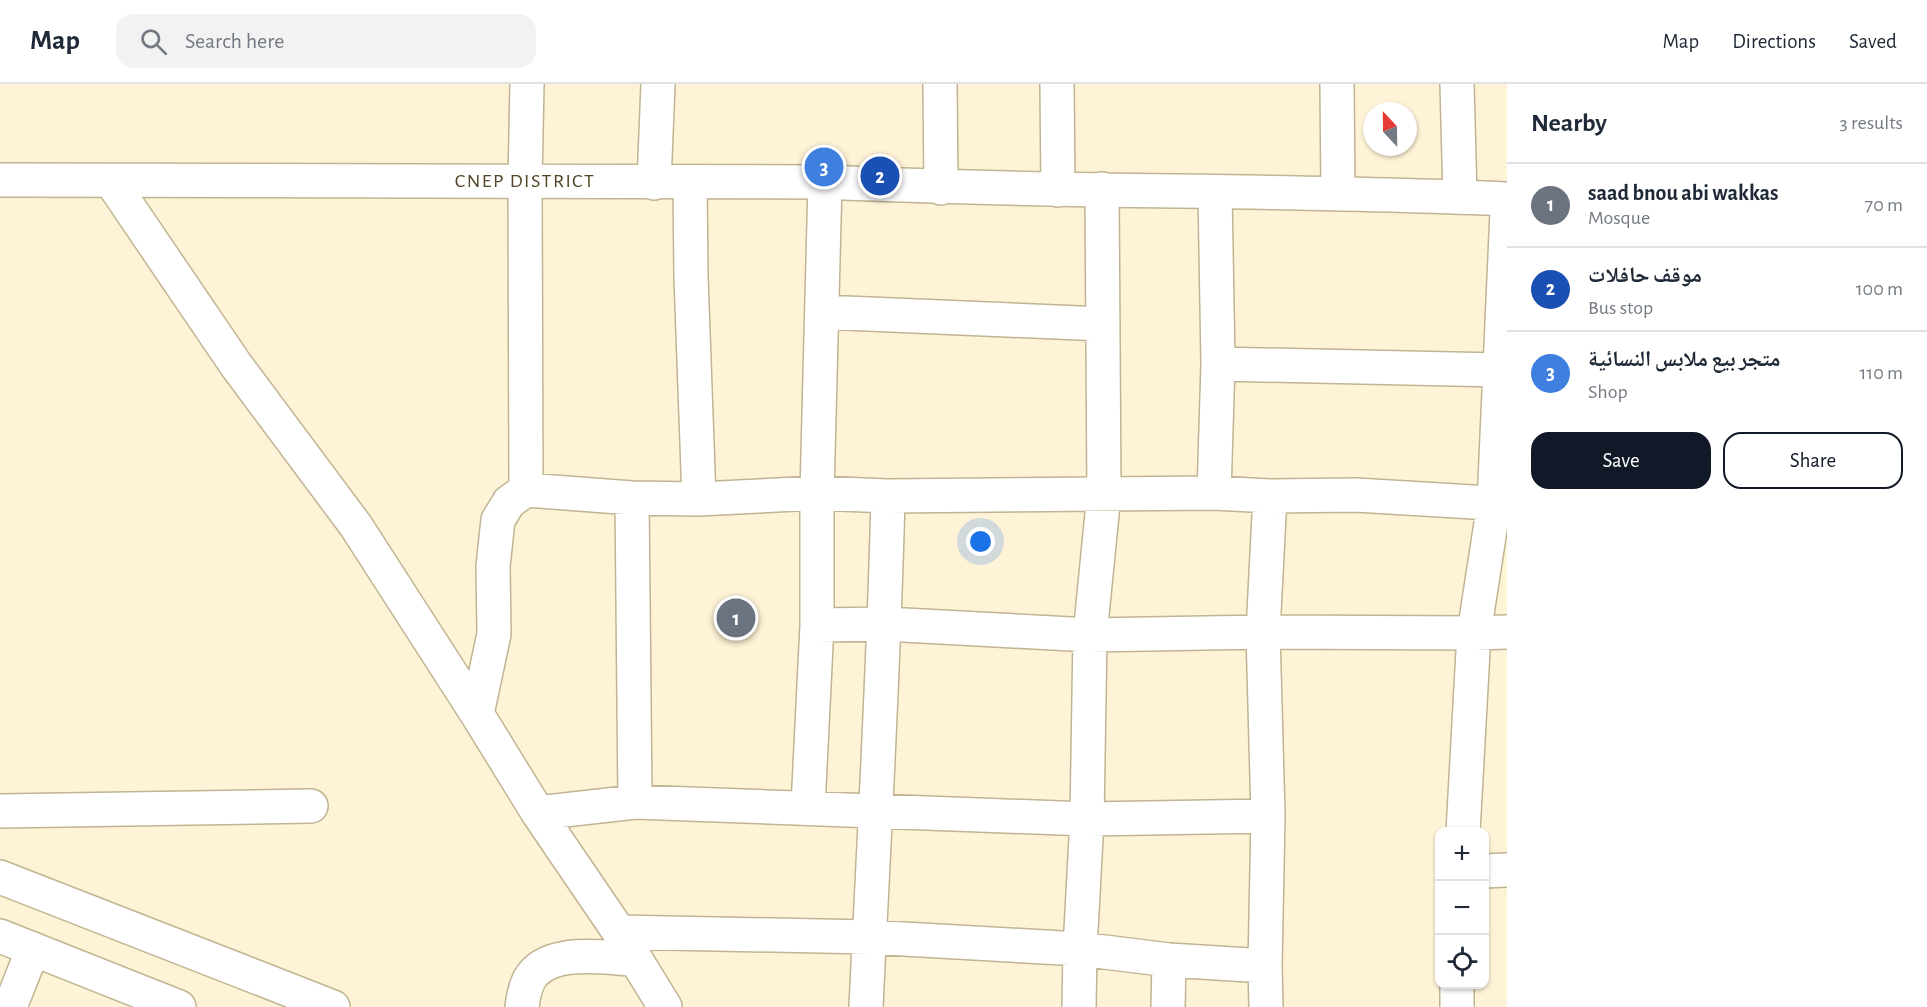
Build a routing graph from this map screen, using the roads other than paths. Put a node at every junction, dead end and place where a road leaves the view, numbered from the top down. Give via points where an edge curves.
1 (527, 84) edge
2 (658, 84) edge
3 (940, 84) edge
4 (1057, 84) edge
5 (1337, 84) edge
6 (1457, 84) edge
7 (0, 180) edge
8 (111, 181) junction
9 (525, 181) junction
10 (825, 182) junction
11 (654, 183) junction
12 (690, 183) junction
13 (941, 188) junction
14 (1102, 189) junction
15 (1058, 190) junction
16 (1215, 192) junction
17 (1338, 193) junction
18 (1460, 197) junction
19 (1507, 199) edge
20 (1507, 212) edge
21 (822, 312) junction
22 (1103, 324) junction
23 (1218, 364) junction
24 (1499, 370) junction
25 (526, 490) junction
26 (818, 493) junction
27 (1214, 493) junction
28 (1104, 494) junction
29 (888, 496) junction
30 (1270, 496) junction
31 (632, 498) junction
32 (699, 499) junction
33 (1500, 504) edge
34 (885, 624) junction
35 (817, 625) junction
36 (1263, 632) junction
37 (1507, 632) edge
38 (1474, 633) junction
39 (1090, 635) junction
40 (477, 714) junction
41 (635, 802) junction
42 (311, 806) dead end
43 (807, 807) junction
44 (0, 811) edge
45 (874, 812) junction
46 (538, 813) junction
47 (1268, 816) junction
48 (1087, 819) junction
49 (1463, 827) edge
50 (1507, 870) edge
51 (1489, 871) edge
52 (0, 877) edge
53 (0, 936) edge
54 (869, 937) junction
55 (627, 946) junction
56 (33, 949) junction
57 (1080, 950) junction
58 (1169, 960) junction
59 (1265, 966) junction
60 (1457, 989) edge
61 (10, 1007) edge
62 (179, 1007) edge
63 (333, 1007) edge
64 (522, 1007) edge
65 (665, 1007) edge
66 (866, 1007) edge
67 (1079, 1007) edge
68 (1168, 1007) edge
69 (1266, 1007) edge
70 (1457, 1007) edge

1 - 9 street
2 - 11 street
3 - 13 street
4 - 15 street
5 - 17 street
6 - 18 street
7 - 8 street
8 - 9 street
8 - 40 street via 236,365 356,526
9 - 11 street
9 - 25 street
10 - 12 street
10 - 13 street
10 - 21 street
11 - 12 street
12 - 32 street
13 - 15 street
14 - 15 street
14 - 16 street
14 - 22 street
16 - 17 street
16 - 23 street
17 - 18 street
18 - 19 street
20 - 24 street
21 - 22 street
21 - 26 street
22 - 28 street
23 - 24 street
23 - 27 street
24 - 33 street
25 - 31 street
25 - 40 street via 509,502 498,519 493,566 494,634
26 - 29 street
26 - 32 street
26 - 35 street
27 - 28 street
27 - 30 street
28 - 29 street
28 - 39 street
29 - 34 street
30 - 33 street via 1356,495
30 - 36 street
31 - 32 street
31 - 41 street
33 - 38 street
34 - 35 street
34 - 39 street
34 - 45 street
35 - 43 street
36 - 38 street
36 - 39 street
36 - 47 street
37 - 38 street
38 - 49 street
39 - 48 street
40 - 46 street
41 - 43 street
41 - 46 street
42 - 44 street
43 - 45 street
45 - 48 street
45 - 54 street
46 - 55 street
47 - 48 street
47 - 59 street
48 - 57 street
50 - 51 street
52 - 63 street
53 - 56 street
54 - 55 street
54 - 57 street
54 - 66 street
55 - 64 street via 554,960 538,969 529,980
55 - 65 street
56 - 61 street
56 - 62 street
57 - 58 street
57 - 67 street
58 - 59 street
58 - 68 street
59 - 69 street
60 - 70 street

